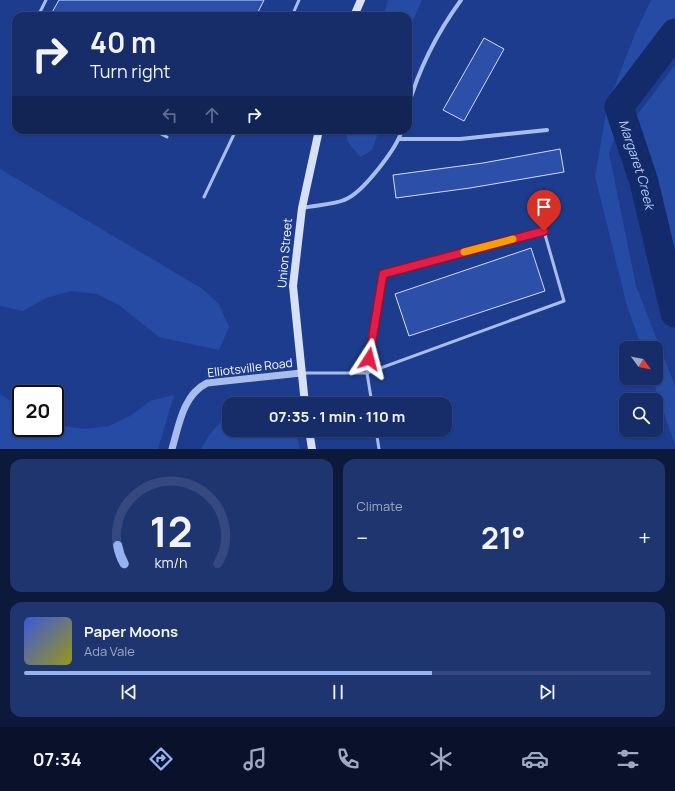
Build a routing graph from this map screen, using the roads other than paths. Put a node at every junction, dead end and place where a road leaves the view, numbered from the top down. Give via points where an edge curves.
1 (46, 0) edge
2 (299, 0) edge
3 (361, 0) edge
4 (461, 0) edge
5 (40, 12) edge
6 (294, 12) edge
7 (356, 12) edge
8 (412, 92) edge
9 (547, 130) dead end
10 (160, 134) edge
11 (234, 134) edge
12 (318, 134) edge
13 (401, 134) edge
14 (167, 138) dead end
15 (399, 139) junction
16 (204, 197) dead end
17 (302, 208) junction
18 (301, 373) junction
19 (367, 373) junction
20 (304, 397) edge
21 (371, 397) edge
22 (310, 437) edge
23 (377, 437) edge
24 (172, 449) edge
25 (312, 449) edge
26 (379, 449) edge

1 - 5 lane
2 - 6 lane
3 - 7 main road
4 - 8 street via 442,27 415,80
9 - 15 street via 460,139
10 - 14 lane
11 - 16 lane
12 - 17 main road, Union Street
13 - 15 street
15 - 17 street via 370,180 345,200
17 - 18 main road, Union Street via 293,286
18 - 19 lane
18 - 20 main road, Union Street
18 - 24 street, Elliotsville Road via 207,383 200,386 184,409
19 - 19 lane via 564,301 544,231 383,274
19 - 21 lane
22 - 25 main road
23 - 26 lane

